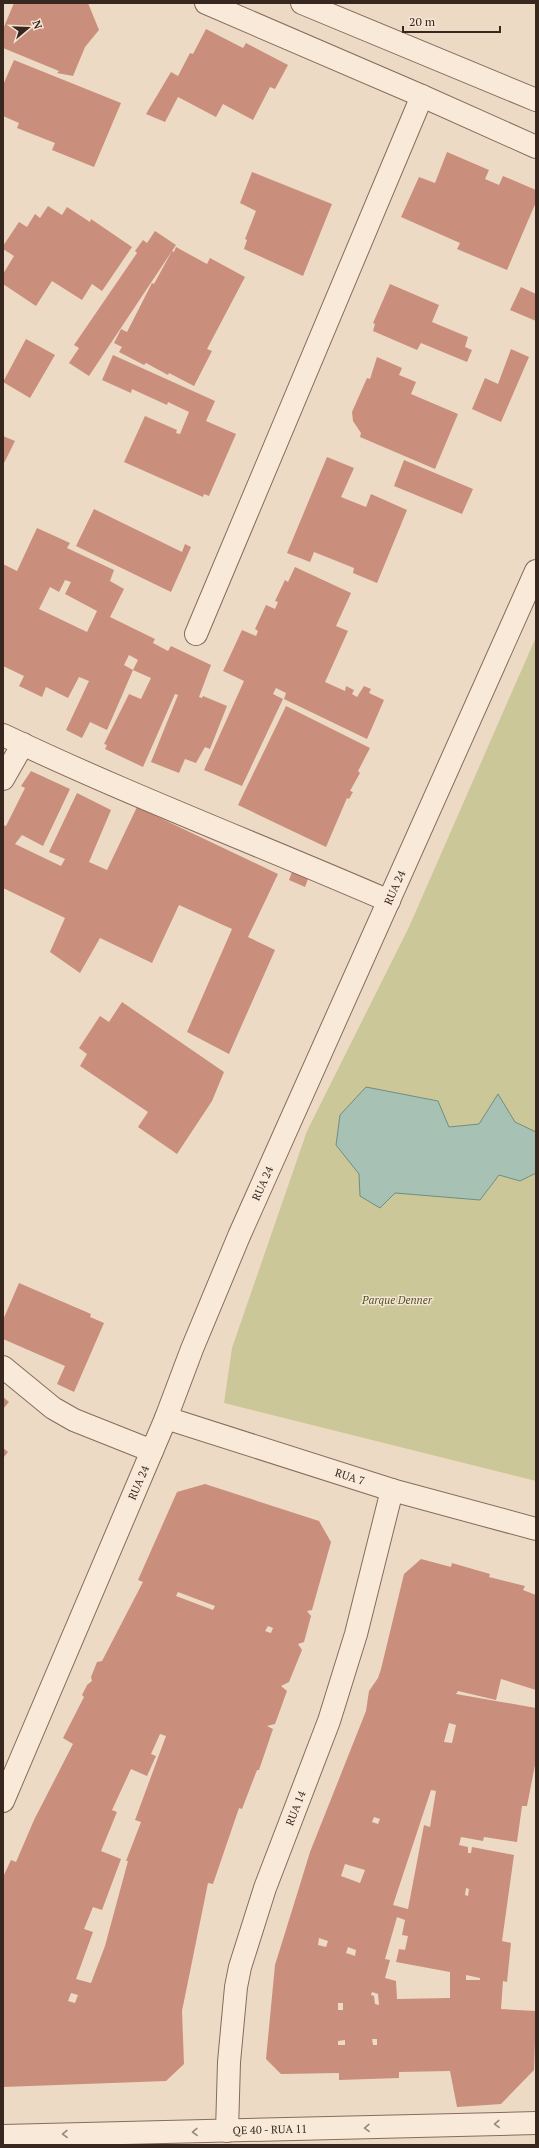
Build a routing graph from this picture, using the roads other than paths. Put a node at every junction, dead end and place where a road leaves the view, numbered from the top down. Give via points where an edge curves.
1 (206, 3) edge
2 (302, 3) edge
3 (422, 96) junction
4 (536, 100) edge
5 (536, 147) edge
6 (536, 571) edge
7 (196, 634) dead end
8 (3, 735) edge
9 (23, 744) junction
10 (3, 779) edge
11 (388, 901) junction
12 (3, 1367) edge
13 (166, 1418) junction
14 (152, 1451) junction
15 (392, 1490) junction
16 (536, 1529) edge
17 (3, 1801) edge
18 (536, 2123) edge
19 (227, 2131) junction
20 (3, 2136) edge

1 - 3 street
2 - 4 street
3 - 5 street
3 - 7 street
6 - 11 street, RUA 24
8 - 9 street
9 - 10 street
9 - 11 street via 152,803
11 - 13 street, RUA 24 via 239,1236
12 - 14 street via 53,1408 74,1420
13 - 14 street, RUA 24
13 - 15 street, RUA 7
14 - 17 street, RUA 24
15 - 16 street, RUA 7
15 - 19 street, RUA 14 via 356,1634 329,1721 265,1888 240,1967 229,2062
18 -> 19 street, QE 40 - RUA 11
19 -> 20 street, QE 40 - RUA 11

